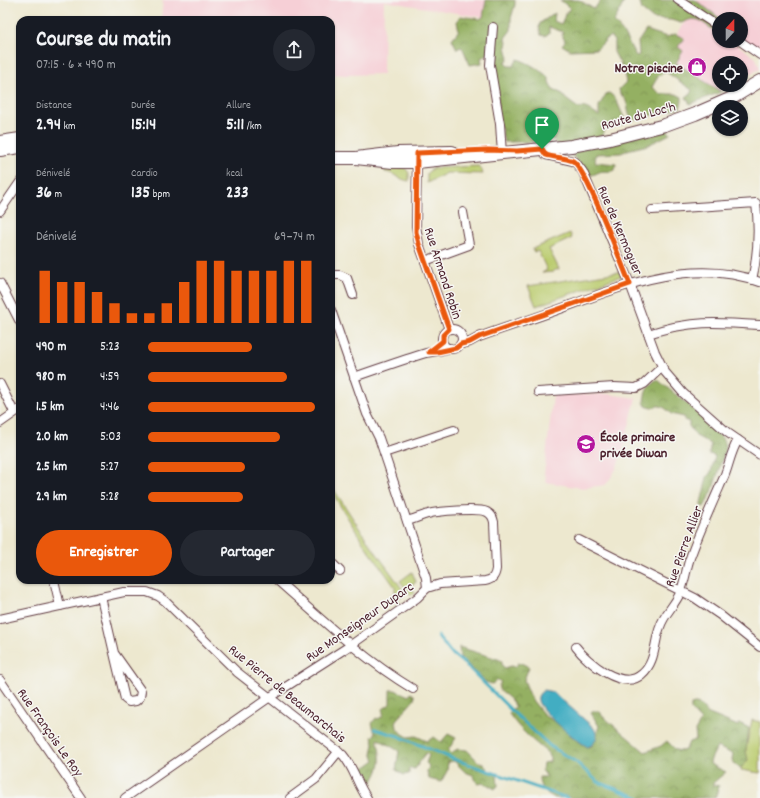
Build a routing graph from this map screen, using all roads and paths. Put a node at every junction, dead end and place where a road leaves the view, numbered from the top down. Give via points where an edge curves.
1 (678, 0) edge
2 (712, 22) edge
3 (493, 27) dead end
4 (748, 47) edge
5 (760, 55) edge
6 (760, 81) edge
7 (16, 140) edge
8 (0, 142) edge
9 (16, 148) edge
10 (542, 149) junction
11 (0, 150) edge
12 (502, 152) junction
13 (417, 157) junction
14 (335, 158) edge
15 (16, 188) edge
16 (758, 203) edge
17 (652, 210) dead end
18 (0, 211) edge
19 (463, 212) dead end
20 (425, 261) junction
21 (335, 275) edge
22 (756, 281) edge
23 (0, 283) edge
24 (630, 284) junction
25 (353, 295) dead end
26 (16, 306) edge
27 (335, 322) edge
28 (760, 325) edge
29 (449, 329) junction
30 (461, 334) junction
31 (648, 334) junction
32 (479, 337) junction
33 (443, 341) junction
34 (461, 344) junction
35 (450, 348) junction
36 (429, 352) junction
37 (662, 367) junction
38 (354, 377) junction
39 (0, 384) edge
40 (538, 392) dead end
41 (16, 409) edge
42 (16, 412) edge
43 (0, 423) edge
44 (454, 430) dead end
45 (738, 440) junction
46 (384, 453) junction
47 (760, 455) edge
48 (407, 521) junction
49 (579, 540) dead end
50 (335, 566) edge
51 (340, 571) dead end
52 (55, 584) edge
53 (281, 584) edge
54 (427, 588) junction
55 (680, 592) junction
56 (101, 597) junction
57 (60, 606) junction
58 (0, 619) edge
59 (350, 645) junction
60 (576, 647) dead end
61 (760, 647) edge
62 (114, 653) junction
63 (0, 680) edge
64 (413, 689) dead end
65 (270, 697) junction
66 (339, 751) junction
67 (81, 798) edge
68 (124, 798) edge
69 (290, 798) edge
70 (367, 798) edge

1 - 2 street
3 - 12 street via 490,65
4 - 5 street
6 - 10 main road, Route du Loc'h via 724,102 665,125 588,144
7 - 8 main road
9 - 11 main road
10 - 12 main road, Route du Loc'h
10 - 24 street, Rue de Kermoguer via 546,155 573,161 580,168
12 - 13 main road, Route du Loc'h
13 - 14 main road, Route du Loc'h via 377,161
13 - 20 street, Rue Armand Robin via 416,226
15 - 18 street
16 - 17 street
16 - 22 street
19 - 20 street via 469,245
20 - 29 street, Rue Armand Robin
21 - 25 street via 348,278
22 - 24 street via 714,272 694,272
23 - 26 street
24 - 31 street, Rue de Kermoguer
24 - 32 street
27 - 38 street
28 - 31 street via 696,323 673,326
29 - 30 street via 457,330
29 - 33 street via 443,335
30 - 32 street
30 - 34 street
31 - 37 street, Rue de Kermoguer
32 - 34 street
33 - 35 street via 445,346
33 - 36 street
34 - 35 street via 456,348
35 - 36 street
36 - 38 street
37 - 40 street via 636,388
37 - 45 street, Rue de Kermoguer via 683,392
38 - 46 street
39 - 41 street
42 - 43 street
44 - 46 street
45 - 47 street, Rue de Kermoguer
45 - 55 street, Rue Pierre Allier via 692,552
46 - 48 street
48 - 54 street
48 - 54 street, Rue Monseigneur Duparc via 432,513 475,510 486,511 493,518 496,569 493,579 440,584
49 - 55 street
50 - 51 street
52 - 57 street
53 - 59 street
54 - 59 street, Rue Monseigneur Duparc via 417,598
55 - 60 street, Rue Pierre Allier via 660,624 650,664 638,677 621,679 610,675 590,662
55 - 61 street via 714,610
56 - 57 street, Rue Pierre de Beaumarchais
56 - 62 street
56 - 65 street, Rue Pierre de Beaumarchais via 130,592 147,592 158,596 237,672
57 - 58 street, Rue Pierre de Beaumarchais
59 - 64 street
59 - 65 street, Rue Monseigneur Duparc
62 - 62 street via 141,691 136,701 129,702 125,699
63 - 67 street, Rue François Le Roy
65 - 66 street, Rue Pierre de Beaumarchais
65 - 68 street, Rue Monseigneur Duparc
66 - 69 street via 316,779
66 - 70 street, Rue Pierre de Beaumarchais via 350,764

